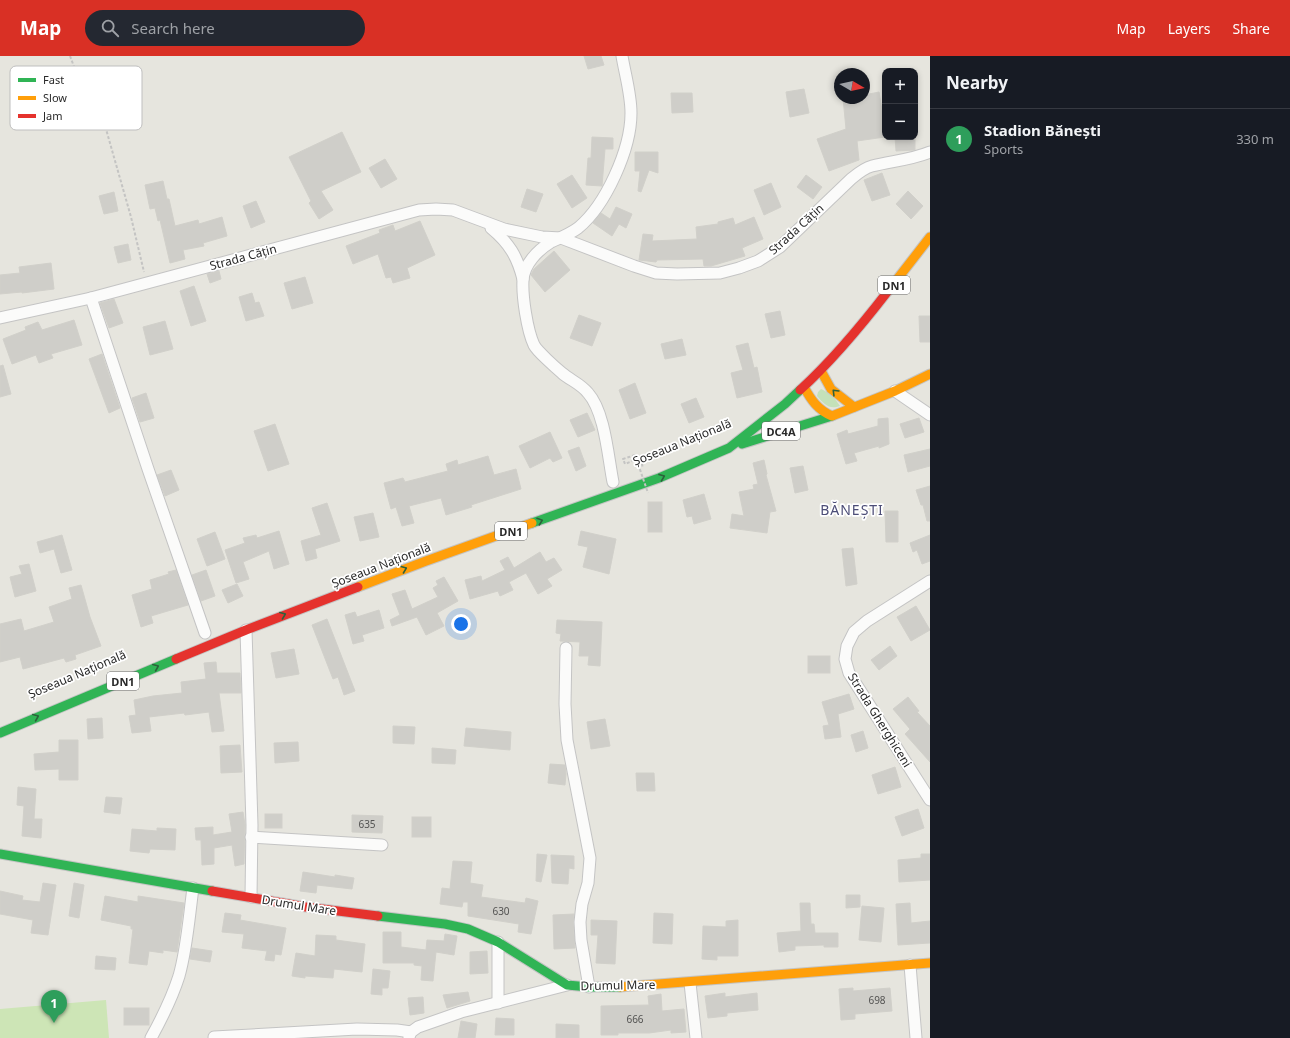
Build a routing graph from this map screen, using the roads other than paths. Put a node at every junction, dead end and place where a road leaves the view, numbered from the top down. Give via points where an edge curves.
1 (622, 56) edge
2 (930, 152) edge
3 (486, 223) junction
4 (561, 238) junction
5 (930, 238) edge
6 (523, 279) junction
7 (91, 298) junction
8 (0, 318) edge
9 (821, 371) junction
10 (930, 374) edge
11 (804, 388) junction
12 (895, 391) junction
13 (854, 407) junction
14 (930, 415) edge
15 (832, 416) junction
16 (768, 418) junction
17 (730, 436) dead end
18 (729, 448) junction
19 (612, 483) dead end
20 (930, 581) edge
21 (246, 630) junction
22 (205, 633) dead end
23 (566, 648) dead end
24 (0, 733) edge
25 (930, 800) edge
26 (252, 837) junction
27 (382, 845) dead end
28 (0, 854) edge
29 (193, 888) junction
30 (251, 897) junction
31 (498, 942) junction
32 (930, 963) edge
33 (910, 965) junction
34 (690, 983) junction
35 (567, 985) junction
36 (589, 987) junction
37 (498, 1003) junction
38 (410, 1035) edge
39 (214, 1037) edge
40 (151, 1038) edge
41 (696, 1038) edge
42 (916, 1038) edge

1 - 4 street, Strada Cățin via 631,113 623,156 612,183 598,205 577,229
2 - 4 street, Strada Cățin via 910,159 871,166 860,172 780,246 758,261 720,273 656,273
3 - 4 street, Strada Cățin via 518,233
3 - 6 street, Strada Cățin via 507,242 519,263
3 - 7 street, Strada Cățin via 453,210 419,210
4 - 6 street, Strada Cățin via 549,243 529,261
5 - 9 main road, Șoseaua Națională / DN1 via 857,331
6 - 19 street, Strada Cățin via 527,320 535,346 562,373 589,393 597,408 604,430
7 - 8 street, Strada Cățin
7 - 22 street
9 - 11 main road, Șoseaua Națională / DN1
13 -> 9 main road via 831,389
10 - 12 main road, DC4A
11 - 15 main road via 814,404
11 - 16 main road, Șoseaua Națională / DN1
12 - 13 main road, DC4A
12 - 14 street
13 - 15 main road, DC4A
15 - 18 main road, DC4A
16 - 17 main road, Șoseaua Națională / DN1
16 - 18 main road, Șoseaua Națională / DN1
21 -> 18 main road, Șoseaua Națională / DN1 via 426,561 659,478
20 - 25 street, Strada Gherghiceni via 854,632 847,646 845,659 849,673
24 -> 21 main road, Șoseaua Națională / DN1
21 - 26 street, Drumul Mare
23 - 36 street via 567,740 590,858 580,922
26 - 27 street
26 - 30 street, Drumul Mare
28 - 29 main road, Drumul Mare
29 - 30 main road, Drumul Mare
29 - 40 street via 179,976
30 - 31 main road, Drumul Mare via 351,913 445,924 468,929
31 - 35 main road, Drumul Mare
31 - 37 street
32 - 33 main road, Drumul Mare
33 - 34 main road, Drumul Mare
33 - 42 street
34 - 36 main road, Drumul Mare
34 - 41 street
35 - 36 main road, Drumul Mare
35 - 37 street
37 - 38 street via 418,1027
38 - 39 street via 397,1030 357,1029

